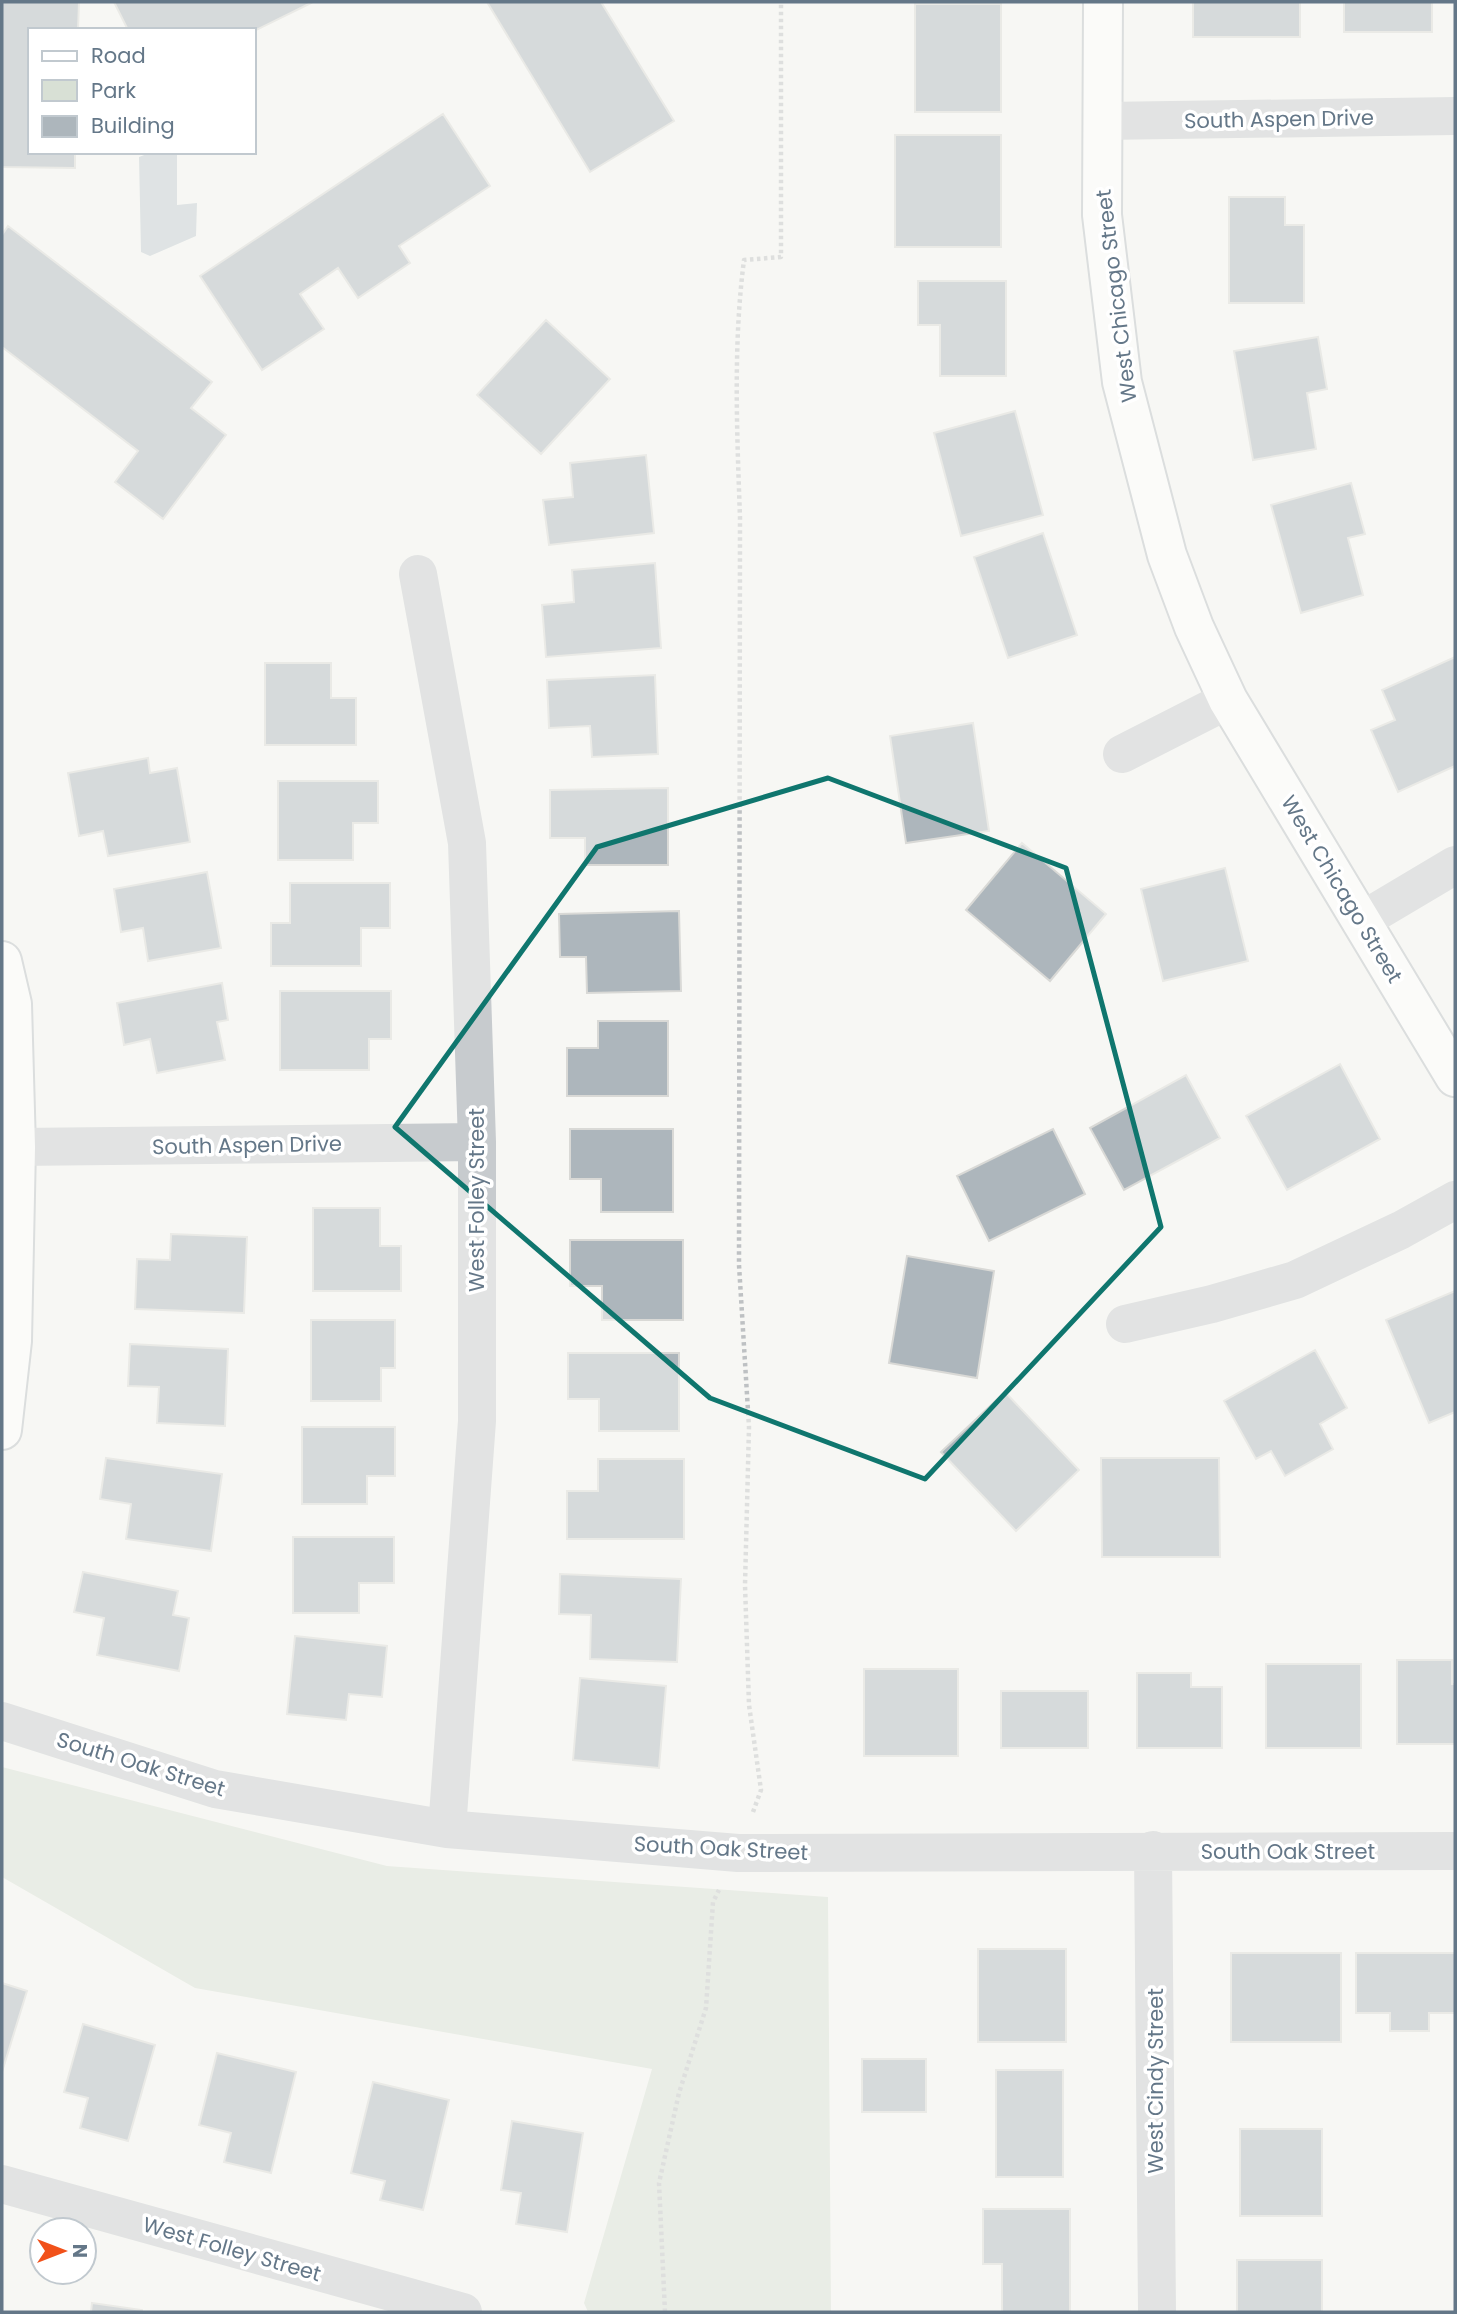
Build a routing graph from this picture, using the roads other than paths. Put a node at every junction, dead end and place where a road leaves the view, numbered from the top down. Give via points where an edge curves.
1 (1103, 2) edge
2 (1455, 116) edge
3 (1104, 121) junction
4 (418, 574) dead end
5 (1228, 700) junction
6 (1122, 754) dead end
7 (1455, 865) edge
8 (1361, 921) junction
9 (2, 961) edge
10 (1455, 1077) edge
11 (477, 1142) junction
12 (16, 1147) junction
13 (1455, 1200) edge
14 (1125, 1324) dead end
15 (2, 1430) edge
16 (2, 1721) edge
17 (447, 1829) junction
18 (1153, 1850) junction
19 (1455, 1851) edge
20 (2, 2184) edge
21 (463, 2312) edge
22 (1157, 2312) edge

1 - 3 street, West Chicago Street
2 - 3 street, South Aspen Drive
3 - 5 street, West Chicago Street via 1102,215 1122,382 1167,555
4 - 11 street, West Folley Street via 467,844
5 - 6 street
5 - 8 street, West Chicago Street
7 - 8 street
8 - 10 street, West Chicago Street
9 - 12 street via 12,1003
11 - 12 street, South Aspen Drive
11 - 17 street, West Folley Street via 477,1421
12 - 15 street via 12,1341
13 - 14 street via 1296,1280
16 - 17 street, South Oak Street via 215,1789
17 - 18 street, South Oak Street via 738,1853
18 - 19 street, South Oak Street
18 - 22 street, West Cindy Street
20 - 21 street, West Folley Street

